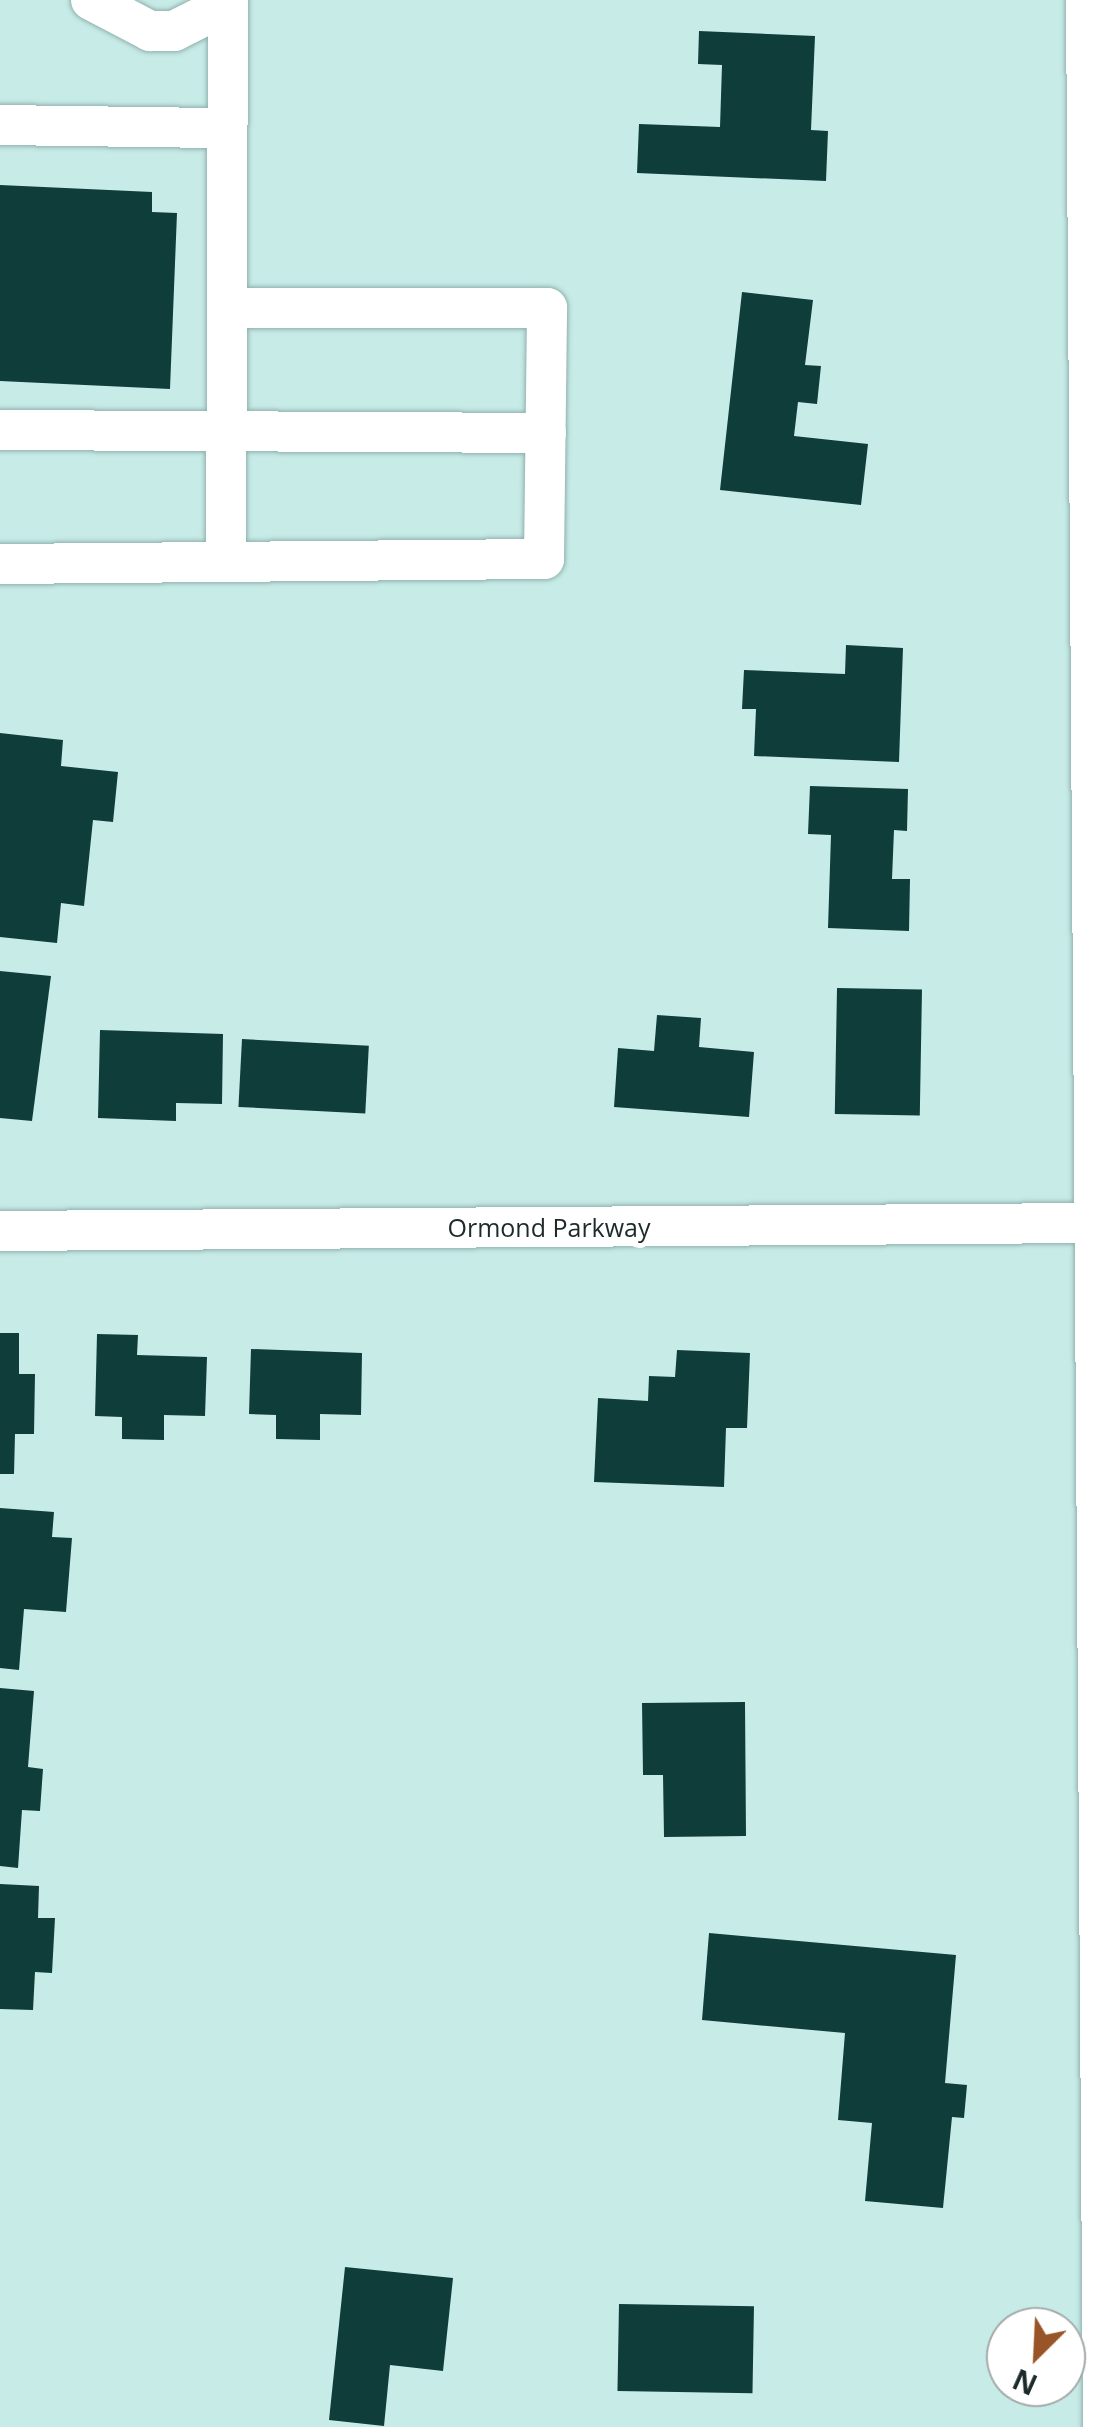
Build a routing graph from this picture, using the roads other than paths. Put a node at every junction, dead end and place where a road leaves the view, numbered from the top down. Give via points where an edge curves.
1 (91, 0) edge
2 (1086, 0) edge
3 (228, 2) edge
4 (0, 125) edge
5 (224, 128) junction
6 (227, 308) junction
7 (0, 430) edge
8 (226, 431) junction
9 (546, 433) junction
10 (226, 562) junction
11 (0, 564) edge
12 (1098, 1223) junction
13 (0, 1231) edge
14 (1103, 2427) edge

1 - 3 street via 150,31 174,31
2 - 12 street
3 - 5 street
4 - 5 street
5 - 6 street
6 - 8 street
6 - 9 street via 547,308
7 - 8 street
8 - 9 street
8 - 10 street
9 - 10 street via 544,558
10 - 11 street
12 - 13 street, Ormond Parkway
12 - 14 street

